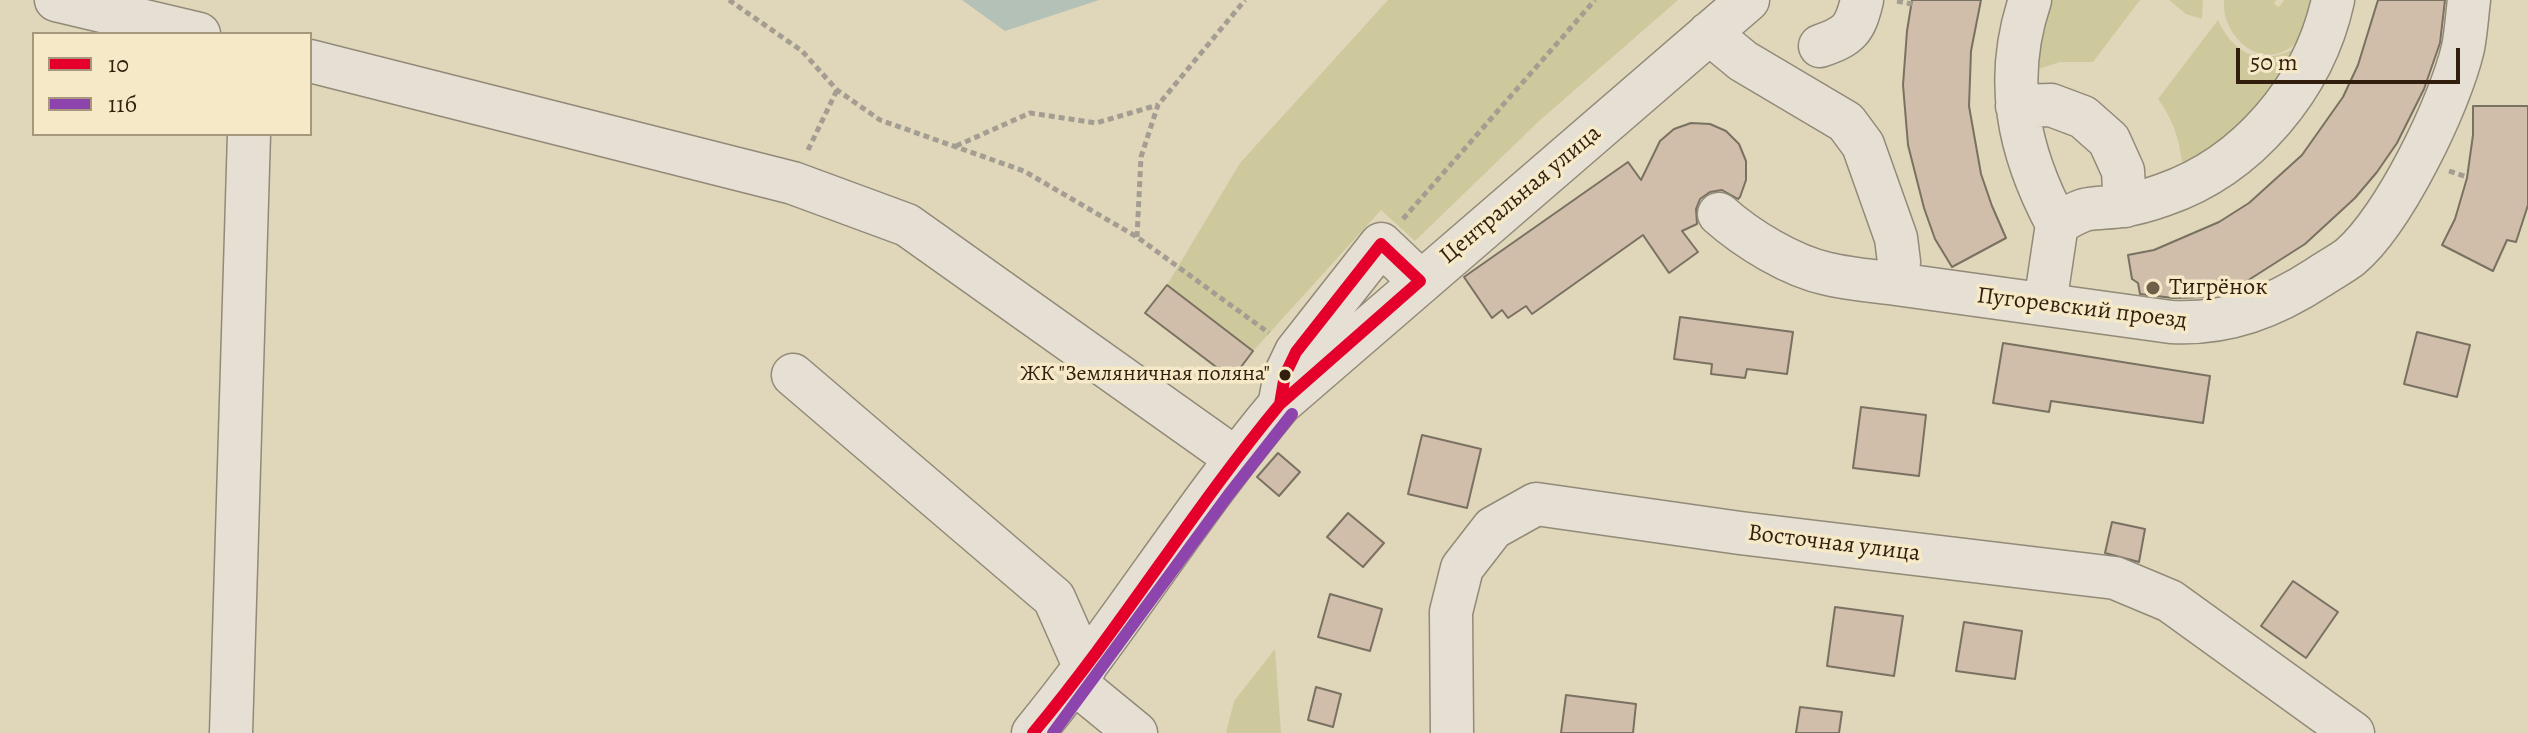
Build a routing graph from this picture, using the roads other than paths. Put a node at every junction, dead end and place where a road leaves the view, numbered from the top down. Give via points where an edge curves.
1 (56, 0) edge
2 (1748, 0) edge
3 (1862, 0) edge
4 (2030, 0) edge
5 (2333, 0) edge
6 (2469, 0) edge
7 (191, 32) edge
8 (1709, 33) junction
9 (1820, 46) dead end
10 (312, 62) edge
11 (2017, 106) junction
12 (249, 136) edge
13 (2125, 206) junction
14 (1726, 209) dead end
15 (2057, 224) junction
16 (1420, 281) junction
17 (1896, 284) junction
18 (2045, 304) junction
19 (793, 375) dead end
20 (1280, 404) junction
21 (1235, 458) junction
22 (1080, 676) junction
23 (231, 733) edge
24 (1033, 733) edge
25 (1136, 733) edge
26 (1452, 733) edge
27 (2353, 733) edge

1 - 7 street
2 - 8 street, Центральная улица
3 - 9 street via 1856,23 1842,39
4 - 11 street via 2016,63
5 - 13 street via 2313,59 2267,127 2202,177
6 - 18 street, Пугоревский проезд via 2463,49 2444,105 2381,221 2351,256 2290,296 2243,316 2200,324
8 - 16 street, Центральная улица
8 - 17 street via 1743,61 1846,122 1863,145 1896,238
10 - 21 street via 793,183 907,225
11 - 13 street via 2051,105 2083,117 2109,140 2123,171
11 - 15 street via 2023,146
12 - 23 street
13 - 15 street via 2083,211
14 - 17 street, Пугоревский проезд via 1739,231 1794,261 1826,274
15 - 18 street
16 - 20 street, Центральная улица
16 - 20 street via 1381,244 1296,352
17 - 18 street, Пугоревский проезд
19 - 22 street via 1054,598
20 - 21 street, Центральная улица
21 - 22 street, Центральная улица
22 - 24 street, Центральная улица
22 - 25 street
26 - 27 street, Восточная улица via 1451,612 1462,568 1493,528 1536,504 2115,578 2170,601

